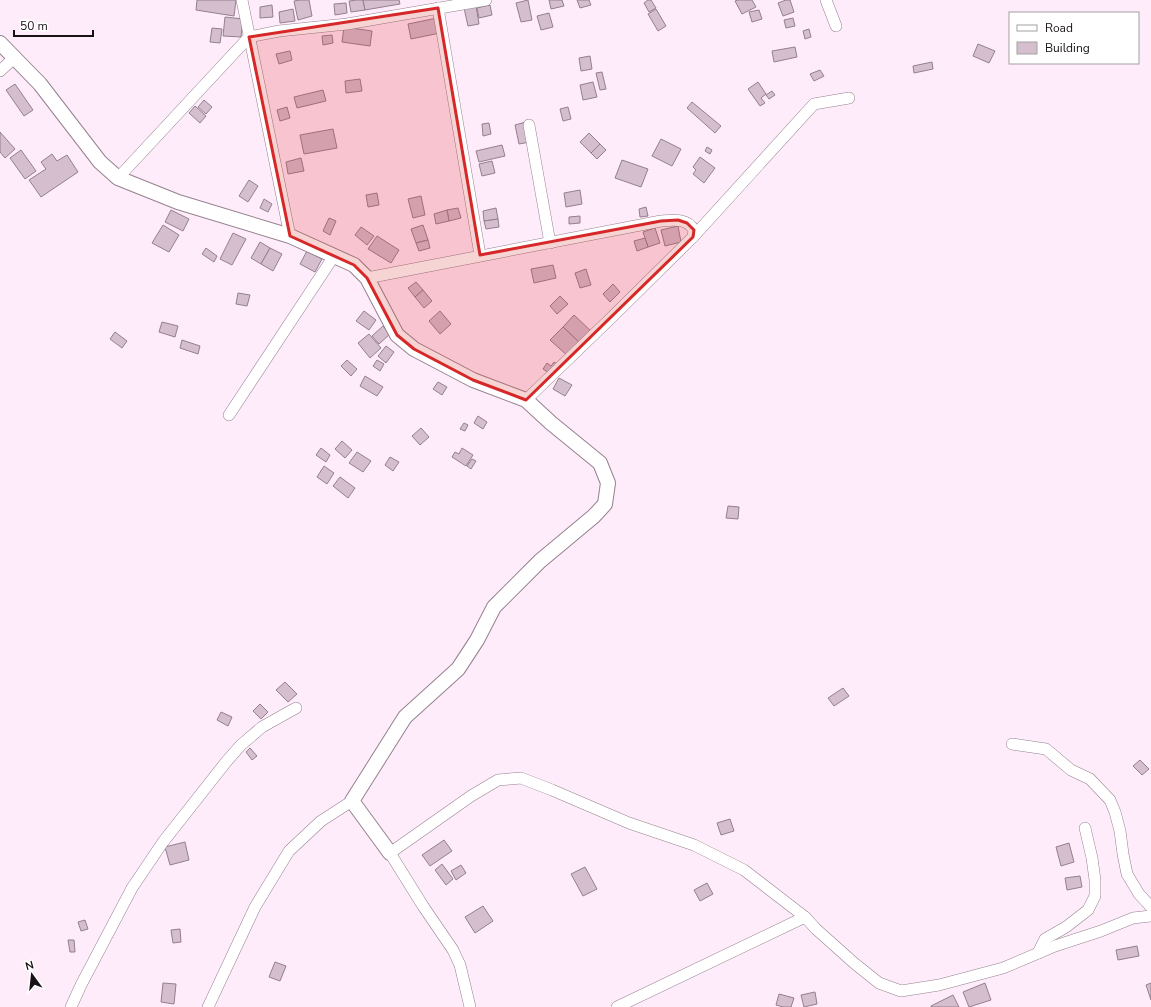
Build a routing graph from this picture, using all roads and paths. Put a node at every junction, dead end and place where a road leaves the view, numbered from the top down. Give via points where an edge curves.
1 (242, 0) edge
2 (486, 0) edge
3 (826, 0) edge
4 (438, 8) junction
5 (836, 26) dead end
6 (249, 37) junction
7 (0, 43) edge
8 (14, 58) junction
9 (0, 70) edge
10 (849, 98) dead end
11 (529, 125) dead end
12 (118, 178) junction
13 (290, 236) junction
14 (693, 237) junction
15 (550, 243) junction
16 (480, 255) junction
17 (334, 256) junction
18 (367, 278) junction
19 (526, 400) junction
20 (230, 415) dead end
21 (296, 708) dead end
22 (1012, 744) dead end
23 (352, 801) junction
24 (1085, 828) dead end
25 (390, 853) junction
26 (1151, 906) edge
27 (1151, 916) edge
28 (805, 917) junction
29 (1038, 953) junction
30 (71, 1007) edge
31 (208, 1007) edge
32 (470, 1007) edge
33 (617, 1007) edge

1 - 6 street
2 - 4 street
3 - 5 street
4 - 6 street via 347,24 279,30
4 - 16 street
6 - 12 street
6 - 13 street
7 - 8 street
8 - 9 street
8 - 12 street via 40,84 100,162
10 - 14 street via 814,104
11 - 15 street
12 - 13 street via 178,202
13 - 17 street
14 - 15 street via 694,230 691,226 678,220 661,221
14 - 19 street
15 - 16 street
16 - 18 street
17 - 18 street via 354,265
17 - 20 street
18 - 19 street via 397,335 414,349 473,380
19 - 23 street via 600,463 608,483 605,504 540,561 494,607 458,669 405,717
21 - 30 street via 262,727 241,745 163,842 132,888
22 - 26 street via 1046,750 1071,770 1090,779 1110,800 1120,831 1127,874 1139,894
23 - 25 street
23 - 31 street via 321,821 289,852 255,907
24 - 29 street via 1092,858 1095,896 1088,910 1046,939
25 - 28 street via 491,784 498,780 521,778 629,823 701,849 744,870
25 - 32 street via 452,950 462,972
27 - 29 street via 1133,918
28 - 29 street via 879,983 901,991 939,985 1003,968
28 - 33 street

